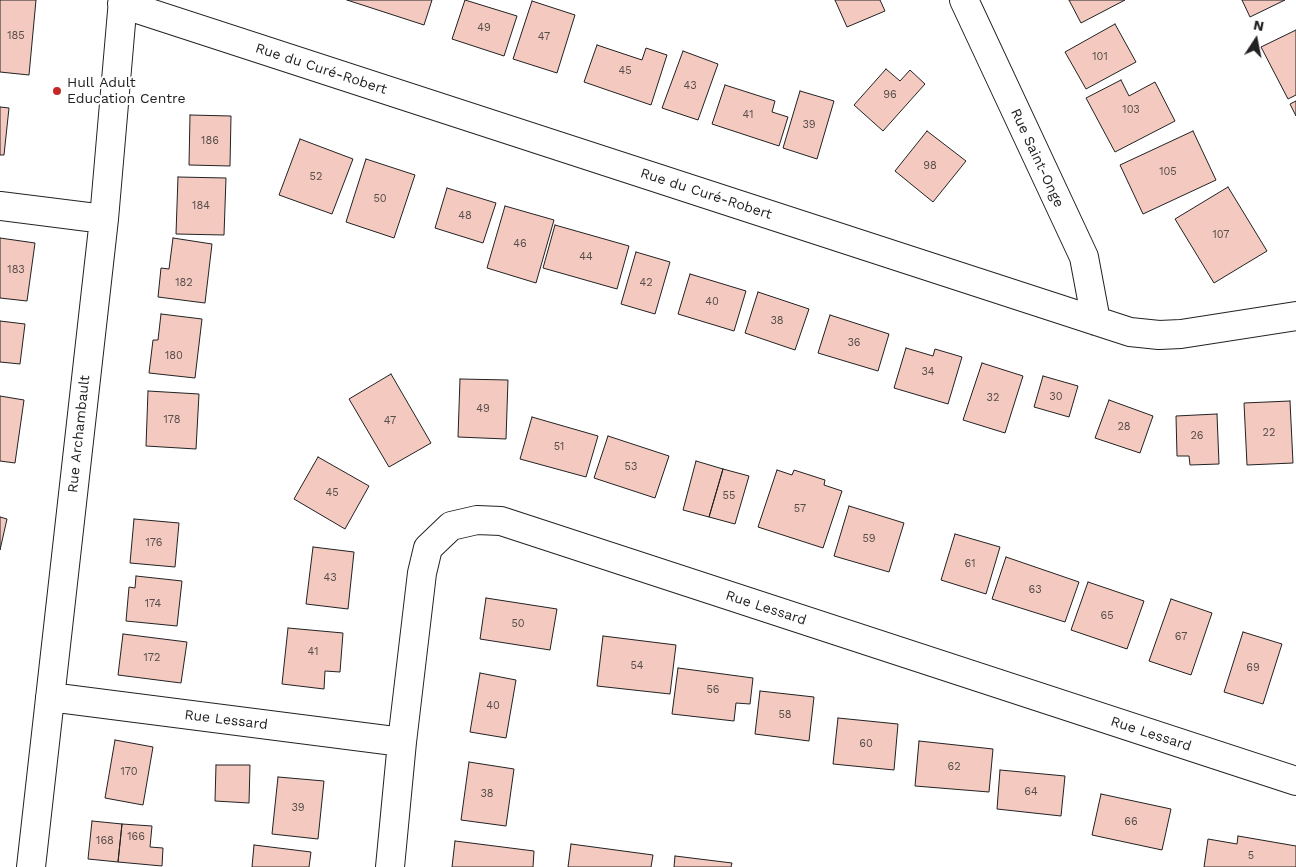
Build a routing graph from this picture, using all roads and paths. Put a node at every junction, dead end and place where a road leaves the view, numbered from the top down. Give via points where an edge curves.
1 (964, 0) edge
2 (123, 2) edge
3 (0, 206) edge
4 (104, 219) junction
5 (1296, 316) edge
6 (1096, 321) junction
7 (50, 697) junction
8 (402, 742) junction
9 (1296, 781) edge
10 (31, 867) edge
11 (390, 867) edge

1 - 6 street, Rue Saint-Onge via 1084,256
2 - 4 street, Rue Archambault
2 - 6 street, Rue du Curé-Robert
3 - 4 street
4 - 7 street, Rue Archambault
5 - 6 street, Rue du Curé-Robert via 1159,335 1130,332
7 - 8 street, Rue Lessard
7 - 10 street, Rue Archambault
8 - 9 street, Rue Lessard via 422,573 428,548 451,526 477,520 501,521
8 - 11 street, Rue Lessard

